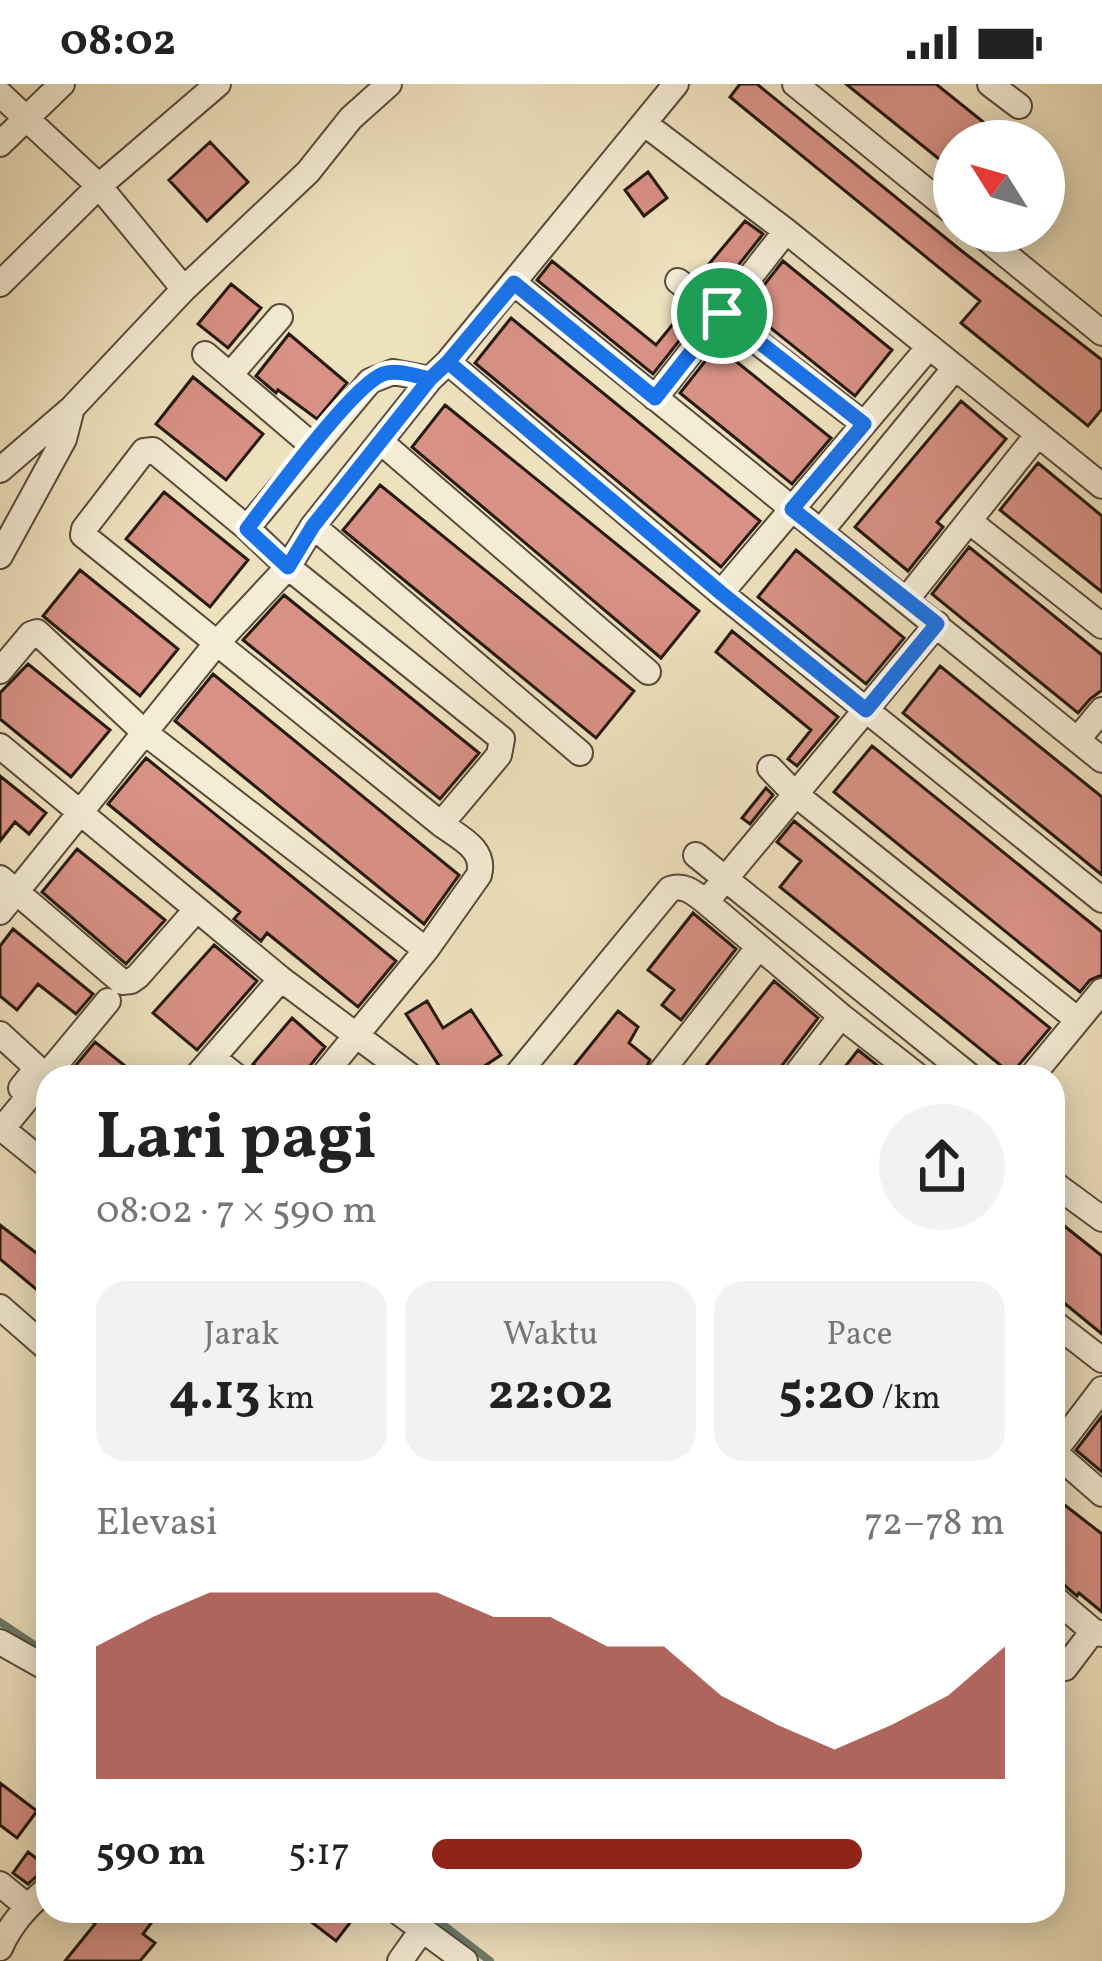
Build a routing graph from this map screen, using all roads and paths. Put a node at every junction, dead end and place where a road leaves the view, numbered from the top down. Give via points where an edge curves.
1 (62, 84) edge
2 (218, 84) edge
3 (389, 84) edge
4 (676, 84) edge
5 (990, 84) edge
6 (810, 88) edge
7 (0, 94) edge
8 (1019, 106) dead end
9 (25, 119) junction
10 (645, 124) junction
11 (0, 143) edge
12 (99, 186) junction
13 (933, 195) edge
14 (786, 231) junction
15 (1002, 252) edge
16 (679, 281) dead end
17 (514, 283) junction
18 (0, 284) edge
19 (184, 289) junction
20 (722, 313) junction
21 (280, 317) dead end
22 (1102, 333) edge
23 (929, 347) junction
24 (205, 354) dead end
25 (954, 369) junction
26 (439, 370) junction
27 (230, 374) junction
28 (655, 398) junction
29 (72, 408) junction
30 (864, 424) junction
31 (1038, 434) junction
32 (381, 442) junction
33 (313, 446) junction
34 (0, 470) edge
35 (1102, 486) edge
36 (792, 509) junction
37 (969, 520) junction
38 (313, 526) junction
39 (247, 529) junction
40 (821, 532) junction
41 (0, 556) edge
42 (288, 567) junction
43 (721, 593) junction
44 (906, 599) junction
45 (937, 624) junction
46 (1102, 626) edge
47 (216, 644) junction
48 (0, 670) edge
49 (648, 672) dead end
50 (866, 710) junction
51 (1102, 710) edge
52 (144, 732) junction
53 (1078, 739) junction
54 (0, 746) edge
55 (580, 753) dead end
56 (1102, 760) edge
57 (770, 768) dead end
58 (794, 794) junction
59 (78, 813) junction
60 (441, 824) junction
61 (696, 855) dead end
62 (727, 878) junction
63 (9, 885) edge
64 (1102, 900) edge
65 (706, 902) junction
66 (196, 910) junction
67 (0, 912) edge
68 (758, 948) junction
69 (426, 950) junction
70 (280, 979) junction
71 (1102, 991) edge
72 (108, 1001) dead end
73 (841, 1016) junction
74 (1078, 1020) junction
75 (0, 1034) edge
76 (358, 1034) junction
77 (52, 1065) edge
78 (206, 1065) edge
79 (332, 1065) edge
80 (397, 1065) edge
81 (525, 1065) edge
82 (667, 1065) edge
83 (803, 1065) edge
84 (904, 1065) edge
85 (956, 1065) edge
86 (1041, 1065) edge
87 (36, 1067) edge
88 (36, 1070) edge
89 (36, 1083) edge
90 (1, 1123) edge
91 (36, 1155) edge
92 (1065, 1190) edge
93 (1098, 1209) edge
94 (0, 1307) edge
95 (1065, 1331) edge
96 (36, 1338) edge
97 (1102, 1360) edge
98 (1102, 1389) edge
99 (1065, 1438) edge
100 (1065, 1462) edge
101 (1102, 1494) edge
102 (1065, 1607) edge
103 (1097, 1633) edge
104 (0, 1642) edge
105 (36, 1662) edge
106 (1065, 1668) dead end
107 (0, 1884) edge
108 (36, 1898) edge
109 (27, 1906) junction
110 (413, 1923) edge
111 (422, 1930) junction
112 (0, 1948) edge
113 (400, 1961) edge
114 (464, 1961) edge

1 - 9 street
2 - 12 street
3 - 19 street
4 - 10 street
5 - 8 street
6 - 13 street
7 - 9 street
9 - 11 street
9 - 12 street
10 - 14 street
10 - 17 street
12 - 18 street
12 - 19 street
14 - 20 street
14 - 23 street
15 - 22 street
16 - 20 street
17 - 26 street
17 - 28 street
19 - 29 street
20 - 28 street
20 - 30 street
21 - 27 street
23 - 25 street
23 - 30 street
24 - 27 street
25 - 31 street
25 - 40 street
26 - 32 street
26 - 33 street via 370,381
26 - 43 street
27 - 33 street
28 - 36 street
29 - 34 street
29 - 41 street via 64,440
30 - 36 street
31 - 35 street
31 - 37 street
32 - 38 street
32 - 49 street
33 - 39 street
36 - 40 street
36 - 43 street
37 - 44 street
37 - 46 street
38 - 42 street
38 - 55 street
39 - 42 street
39 - 47 street via 148,450 84,530
40 - 44 street
42 - 47 street
42 - 60 street via 502,739 499,755
43 - 50 street
44 - 45 street
45 - 50 street
45 - 53 street
47 - 52 street
47 - 60 street
48 - 52 street via 37,632
50 - 58 street
50 - 64 street
51 - 53 street
52 - 59 street
52 - 69 street
53 - 56 street
54 - 59 street
57 - 58 street
58 - 62 street
58 - 74 street
59 - 63 street
59 - 66 street
60 - 69 street via 482,863
61 - 62 street
62 - 65 street
62 - 85 street
63 - 66 street via 122,982 138,976
63 - 67 street
65 - 68 street
65 - 81 street via 686,887 670,889
66 - 70 street
68 - 73 street
68 - 82 street
69 - 76 street
70 - 76 street
70 - 78 street
71 - 74 street
72 - 77 street
73 - 83 street
73 - 84 street
74 - 86 street
75 - 87 street
76 - 79 street
76 - 80 street
88 - 90 street
89 - 90 street
90 - 91 street
92 - 93 street
94 - 96 street
95 - 97 street
98 - 99 street
100 - 101 street
102 - 103 street
103 - 106 street
104 - 105 street
107 - 109 street
108 - 109 street
109 - 112 street
110 - 111 street
111 - 113 street
111 - 114 street

